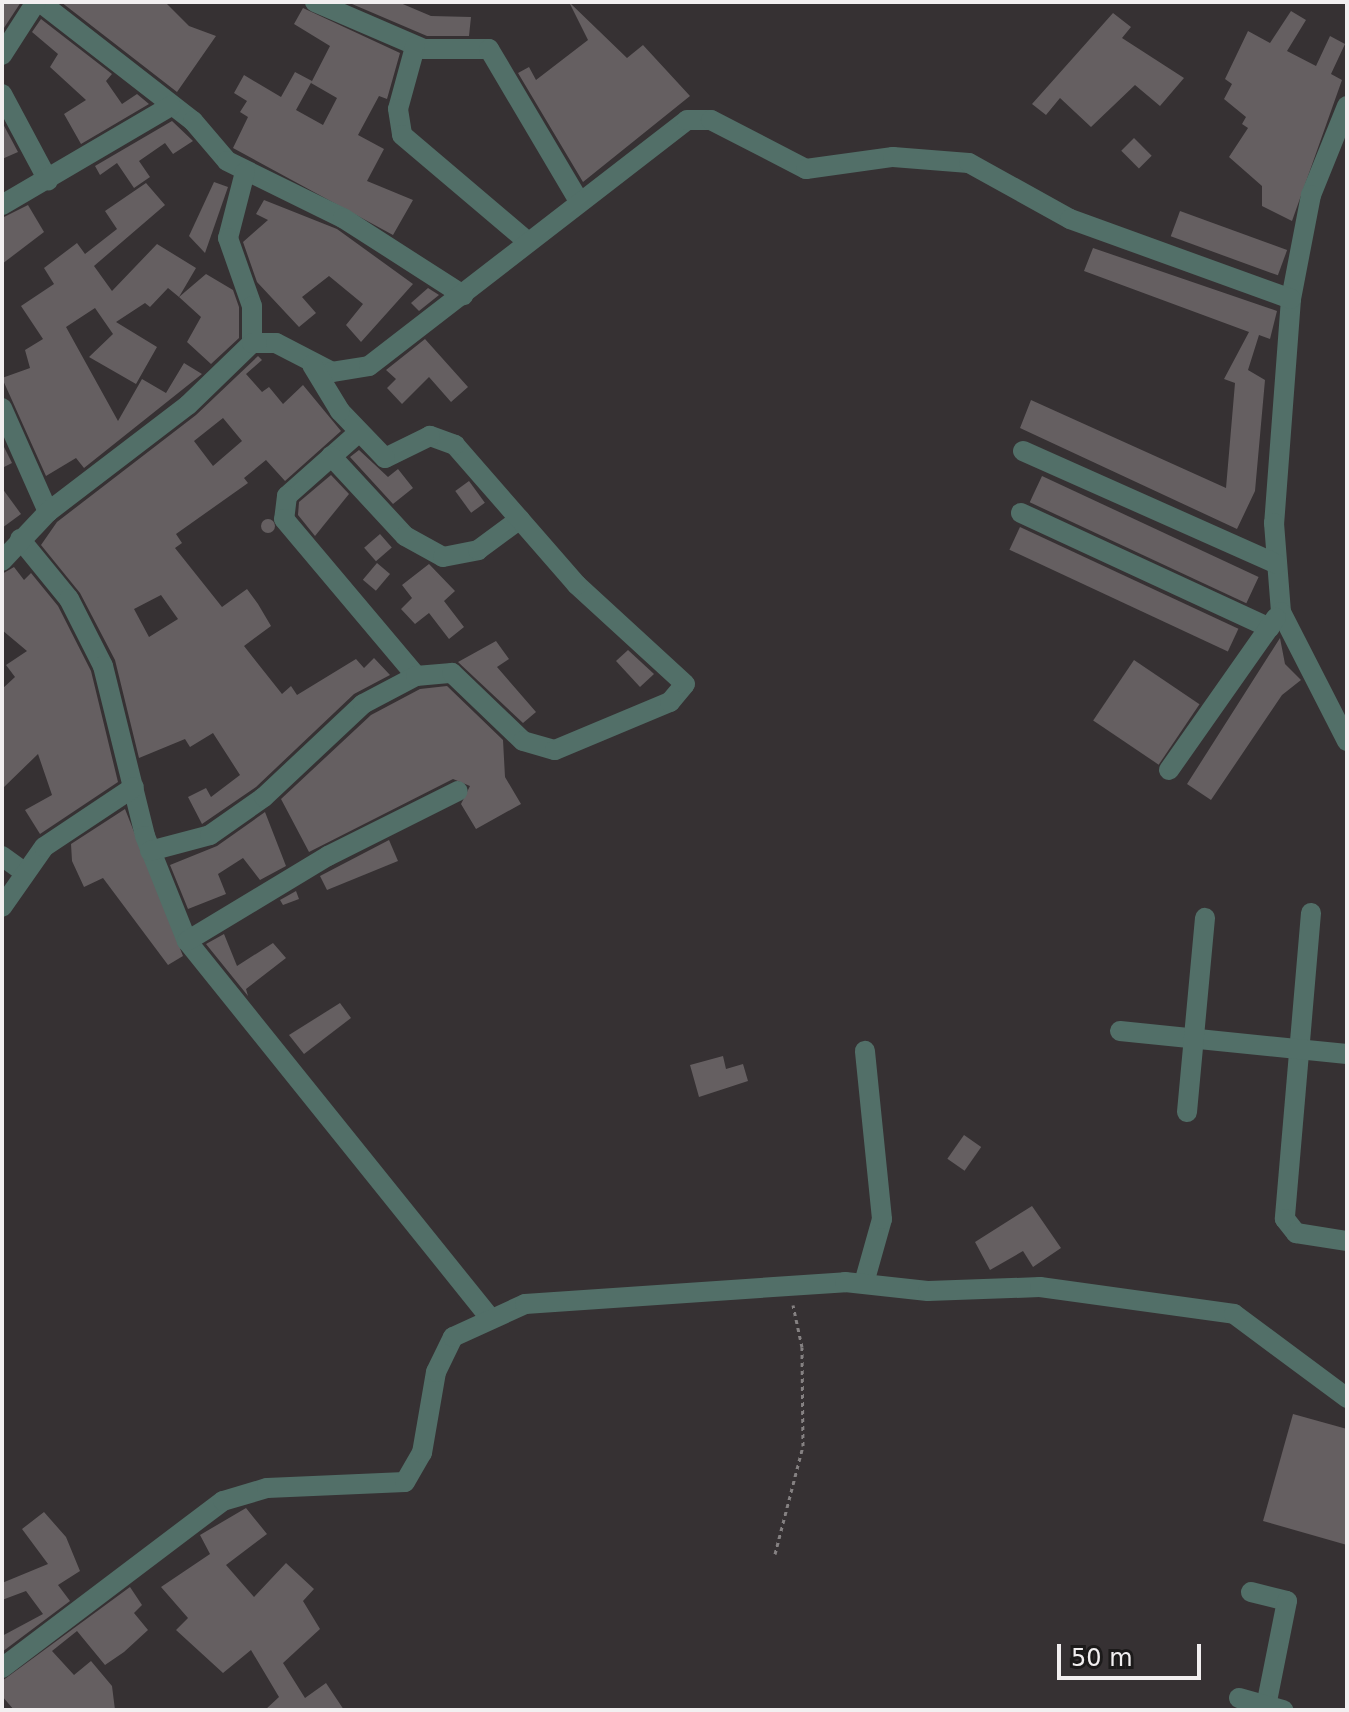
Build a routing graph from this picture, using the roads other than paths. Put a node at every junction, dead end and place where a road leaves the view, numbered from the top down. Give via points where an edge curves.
1 (38, 2) edge
2 (315, 2) edge
3 (415, 47) junction
4 (2, 55) edge
5 (2, 94) edge
6 (171, 106) junction
7 (1347, 106) edge
8 (245, 172) junction
9 (48, 180) junction
10 (579, 201) junction
11 (2, 205) edge
12 (527, 241) junction
13 (463, 295) junction
14 (1291, 299) junction
15 (252, 343) junction
16 (312, 365) junction
17 (2, 408) edge
18 (358, 433) junction
19 (1023, 451) dead end
20 (331, 456) junction
21 (48, 512) junction
22 (1021, 513) dead end
23 (520, 519) junction
24 (20, 539) junction
25 (2, 561) edge
26 (1277, 564) junction
27 (1275, 620) junction
28 (416, 676) junction
29 (1347, 741) edge
30 (1169, 770) dead end
31 (134, 787) junction
32 (458, 791) dead end
33 (150, 851) junction
34 (2, 856) edge
35 (24, 872) junction
36 (2, 907) edge
37 (1311, 913) dead end
38 (1205, 918) dead end
39 (187, 941) junction
40 (1120, 1031) dead end
41 (1194, 1038) junction
42 (1298, 1049) junction
43 (865, 1051) dead end
44 (1347, 1054) edge
45 (1187, 1112) dead end
46 (1347, 1241) edge
47 (864, 1283) junction
48 (488, 1316) junction
49 (1347, 1398) edge
50 (1251, 1592) dead end
51 (2, 1668) edge
52 (1239, 1698) dead end
53 (1274, 1708) edge

1 - 4 street
1 - 6 street
2 - 3 street
3 - 10 street via 489,49
3 - 12 street via 398,109 402,135
5 - 9 street
6 - 8 street
6 - 9 street
7 - 14 street via 1311,195
8 - 13 street via 343,218
8 - 15 street via 228,238 252,306
9 - 11 street
10 - 12 street
10 - 14 street via 675,126 700,118 806,169 893,157 969,163 1070,219
12 - 13 street
13 - 16 street via 369,366 351,373
14 - 26 street
15 - 16 street via 276,343
15 - 21 street via 188,405
16 - 18 street
17 - 21 street
18 - 20 street
18 - 23 street via 385,458 441,434
19 - 26 street
20 - 23 street via 405,536 443,557 478,550
20 - 28 street via 287,496 284,519
21 - 24 street
22 - 27 street
23 - 28 street via 577,585 679,674 679,695 546,749 515,734 464,680
24 - 25 street
24 - 31 street via 93,641
26 - 27 street
27 - 29 street
27 - 30 street
28 - 33 street via 363,704 264,797 210,835
31 - 33 street
31 - 35 street via 65,828
32 - 39 street via 328,856
33 - 39 street
34 - 35 street
35 - 36 street
37 - 42 street
38 - 41 street
39 - 48 street
40 - 41 street
41 - 42 street
41 - 45 street
42 - 44 street
42 - 46 street via 1285,1219 1296,1233
43 - 47 street via 882,1219
47 - 48 street via 557,1299
47 - 49 street via 928,1291 1040,1287 1234,1314
48 - 51 street via 445,1350 422,1453 405,1482 236,1494
50 - 53 street via 1287,1601
52 - 53 street

